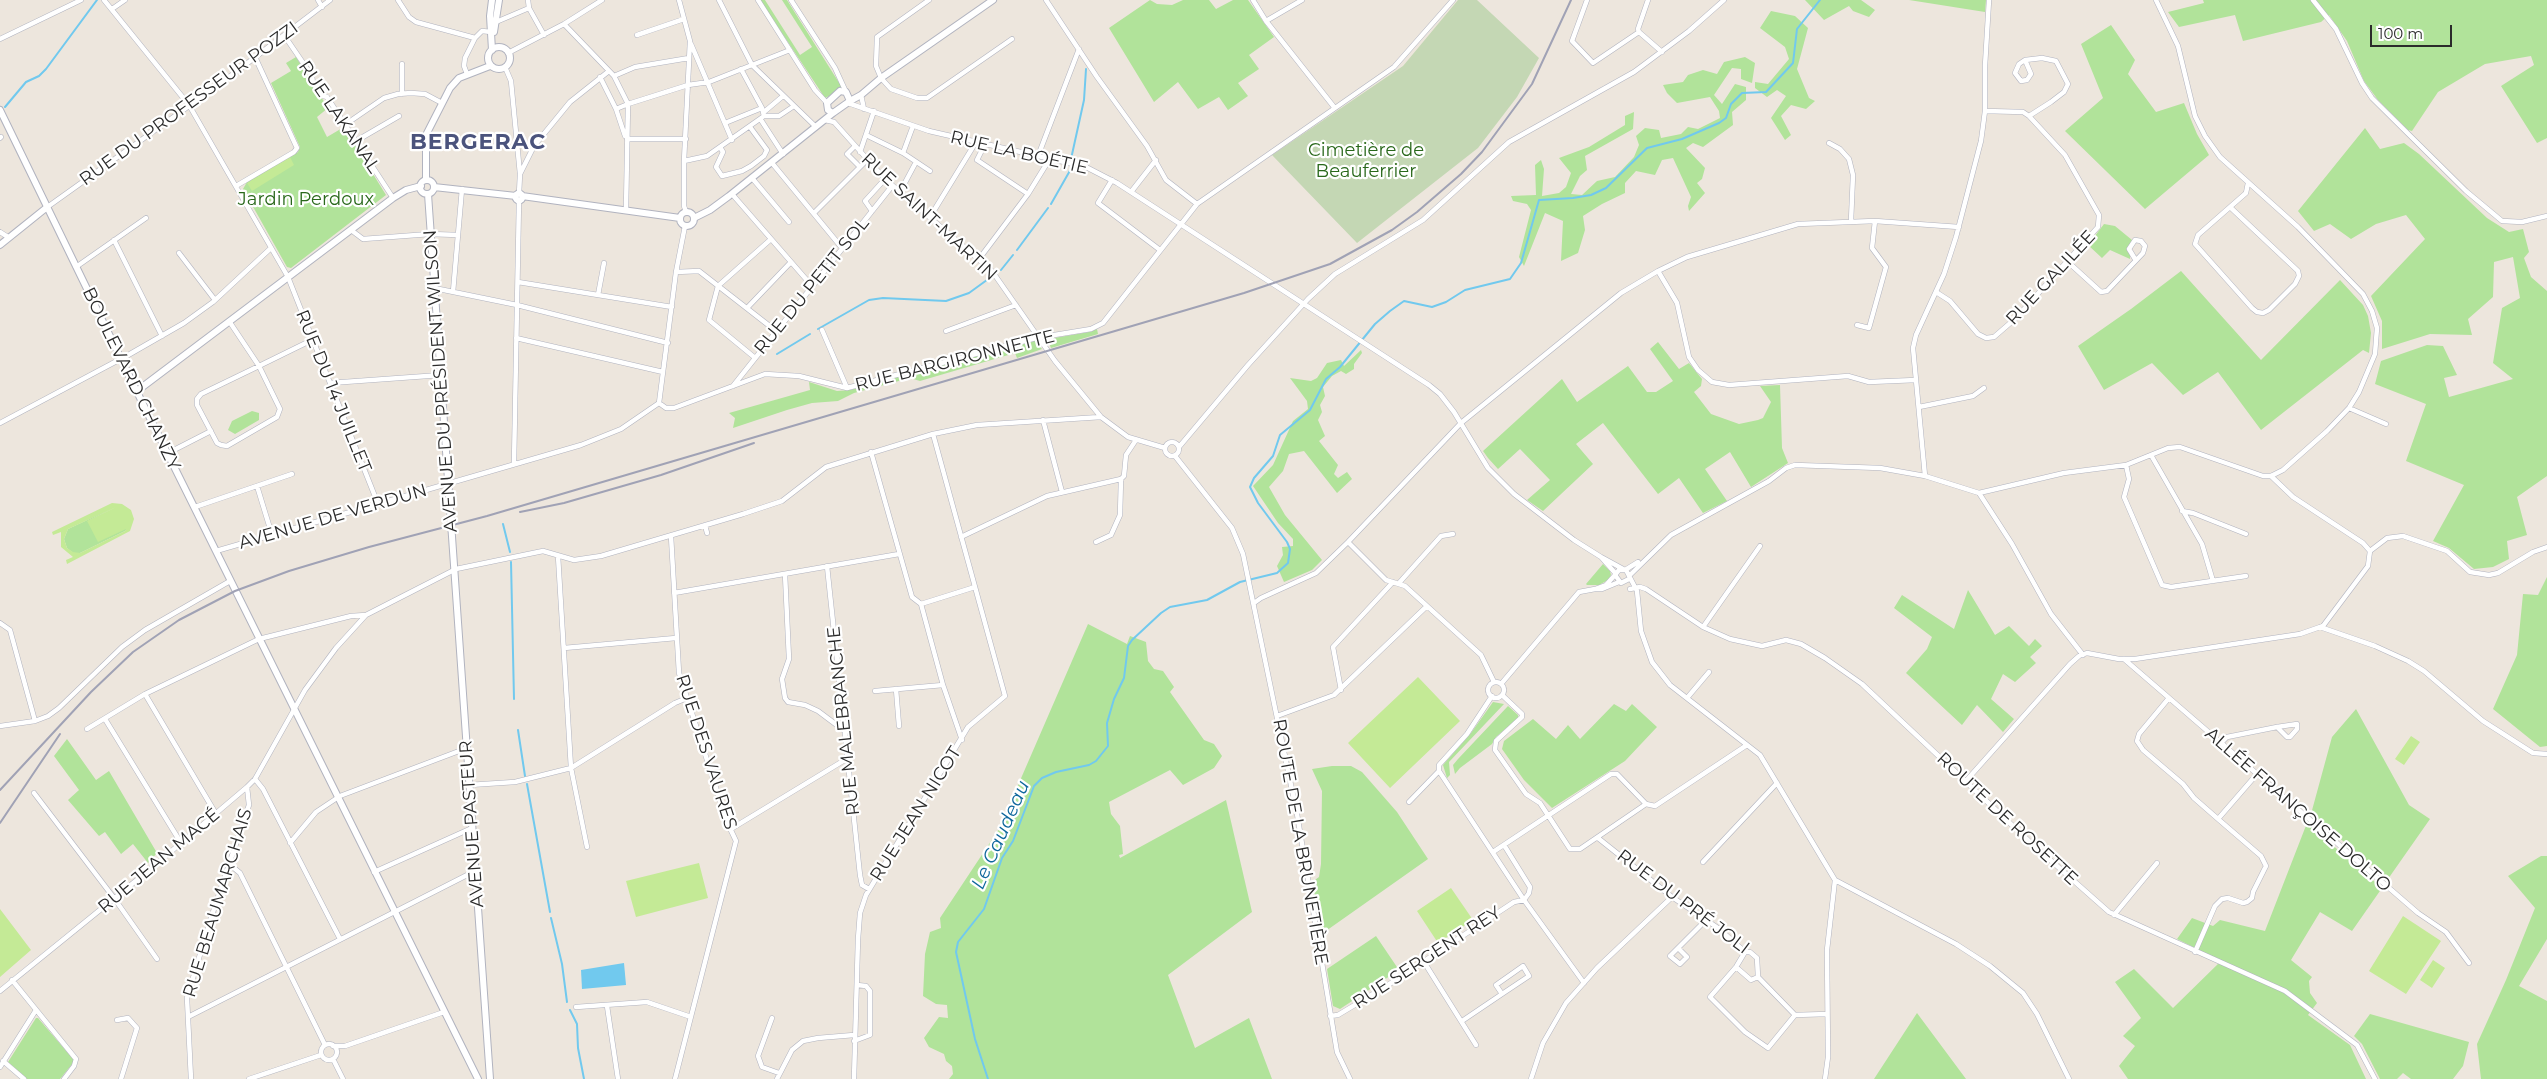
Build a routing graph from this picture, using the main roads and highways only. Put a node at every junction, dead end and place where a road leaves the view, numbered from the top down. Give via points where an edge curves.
1 (492, 0) edge
2 (499, 0) edge
3 (993, 0) edge
4 (495, 49) junction
5 (489, 62) junction
6 (849, 102) junction
7 (0, 110) edge
8 (832, 112) junction
9 (426, 180) junction
10 (420, 186) junction
11 (434, 187) junction
12 (428, 194) junction
13 (46, 208) junction
14 (680, 218) junction
15 (694, 218) junction
16 (0, 245) edge
17 (137, 391) junction
18 (456, 569) joint
19 (478, 1079) edge
20 (490, 1079) edge

1 - 4 main road via 491,32
2 - 4 main road
3 - 6 main road
4 - 5 main road
4 - 5 main road via 508,53 510,60 505,67 496,69
5 - 9 main road via 453,83 442,102 426,135
6 - 8 main road
6 - 8 main road via 846,92 840,91 827,102
7 - 13 main road, BOULEVARD CHANZY
8 - 15 main road via 732,194
9 - 10 main road
9 - 11 main road
10 - 12 main road
10 - 17 main road via 393,198
11 - 12 main road
11 - 14 main road
12 - 18 main road, AVENUE DU PRÉSIDENT WILSON
13 - 16 main road
13 - 17 main road, BOULEVARD CHANZY
14 - 15 main road via 686,212
14 - 15 main road via 685,226
17 - 19 main road, BOULEVARD CHANZY
18 - 20 main road, AVENUE PASTEUR

